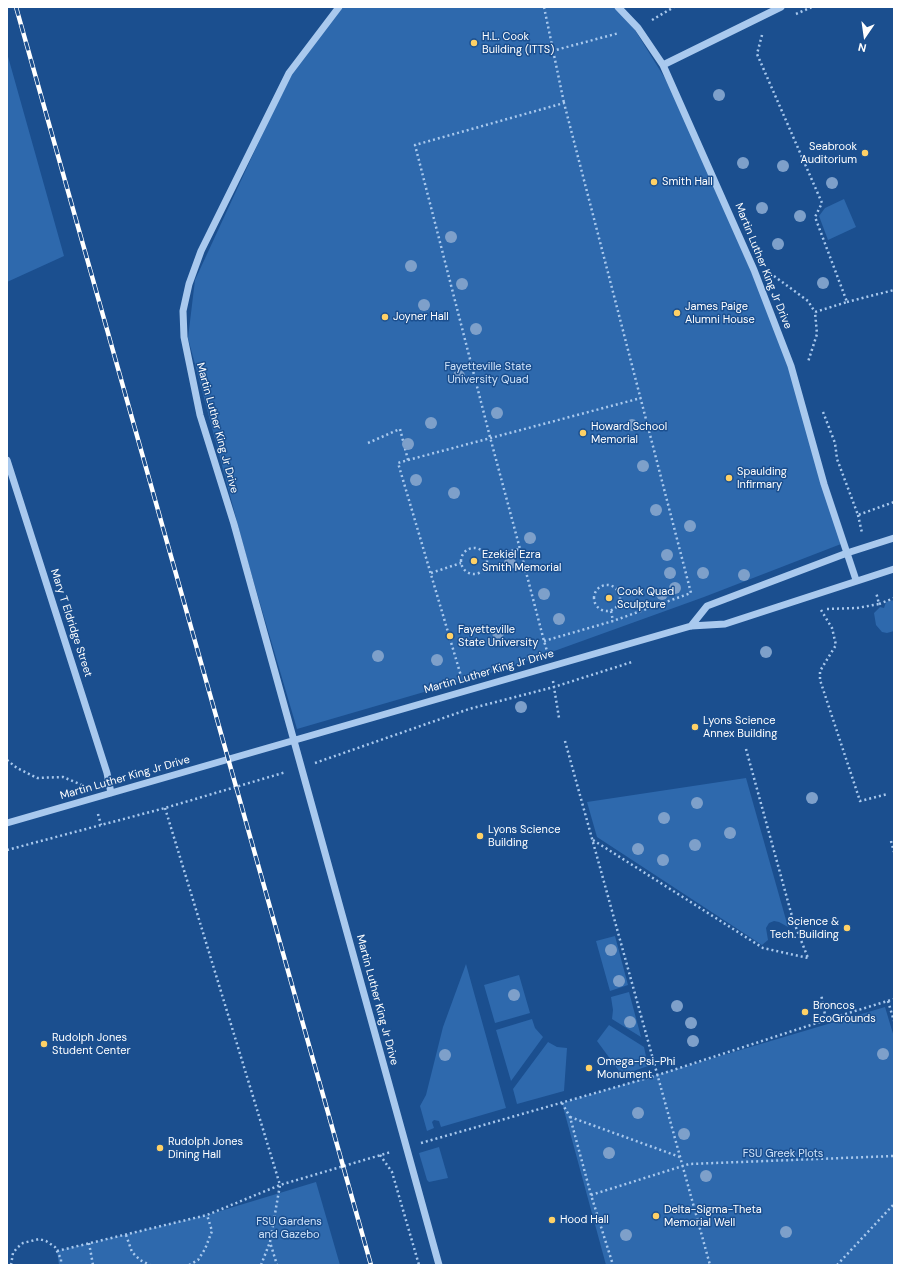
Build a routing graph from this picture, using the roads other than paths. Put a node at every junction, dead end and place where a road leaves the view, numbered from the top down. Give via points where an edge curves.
1 (618, 7) edge
2 (781, 7) edge
3 (335, 9) edge
4 (663, 65) junction
5 (7, 460) edge
6 (894, 538) edge
7 (847, 553) junction
8 (894, 569) edge
9 (856, 580) junction
10 (691, 626) junction
11 (294, 741) junction
12 (111, 793) junction
13 (7, 823) edge
14 (439, 1265) edge

1 - 4 street, Martin Luther King Jr Drive via 638,28
2 - 4 street
3 - 11 street, Martin Luther King Jr Drive via 289,73 201,251 188,284 183,311 187,357 200,415 234,524
4 - 7 street, Martin Luther King Jr Drive via 754,270 791,366 824,484
5 - 12 street, Mary T Eldridge Street via 107,773
6 - 7 street
7 - 9 street, Martin Luther King Jr Drive
7 - 10 street via 707,606
8 - 9 street, Martin Luther King Jr Drive
9 - 10 street, Martin Luther King Jr Drive via 724,624
10 - 11 street, Martin Luther King Jr Drive
11 - 12 street, Martin Luther King Jr Drive
11 - 14 street, Martin Luther King Jr Drive
12 - 13 street, Martin Luther King Jr Drive

